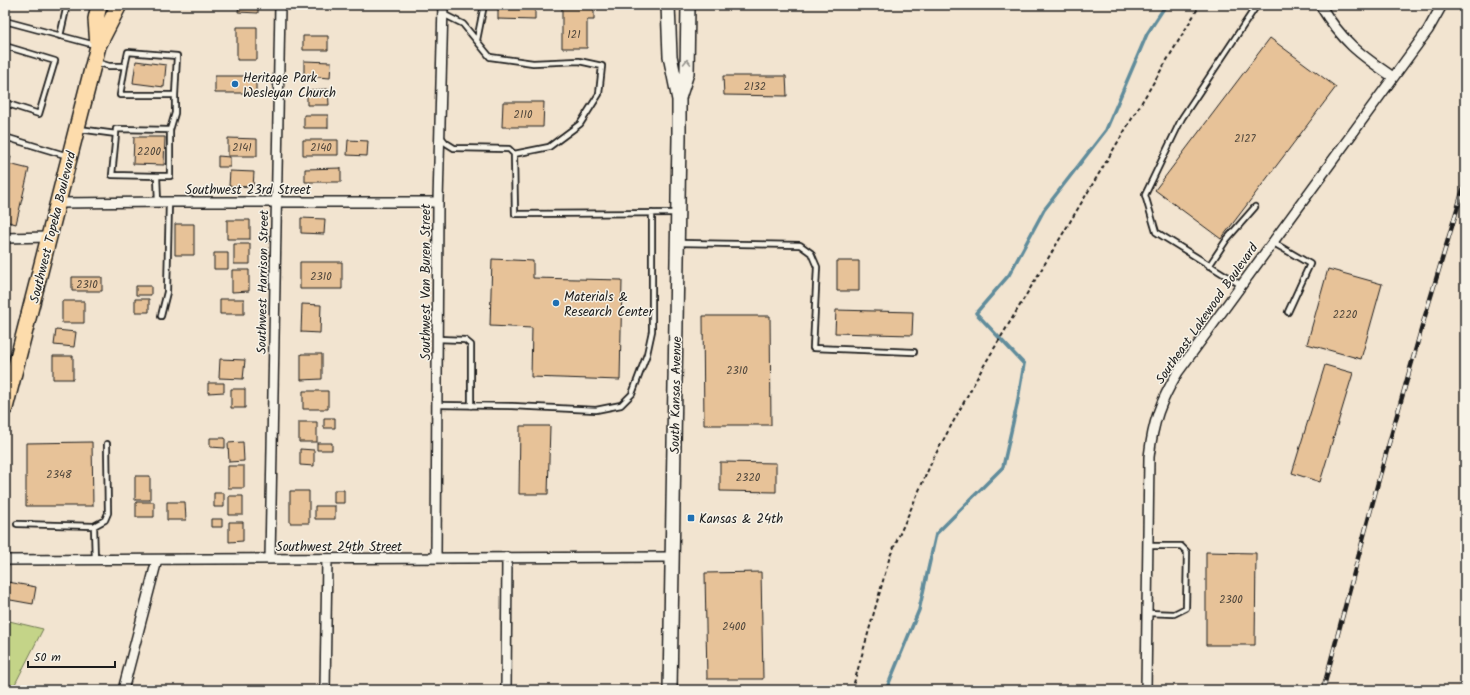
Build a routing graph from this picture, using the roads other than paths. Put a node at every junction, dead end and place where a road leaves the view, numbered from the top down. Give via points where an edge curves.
1 (67, 5) edge
2 (99, 5) edge
3 (119, 5) edge
4 (280, 5) edge
5 (484, 5) edge
6 (668, 5) edge
7 (688, 5) edge
8 (1257, 5) edge
9 (1320, 5) edge
10 (1442, 5) edge
11 (442, 10) edge
12 (5, 21) edge
13 (60, 36) junction
14 (477, 40) junction
15 (5, 46) edge
16 (98, 46) junction
17 (94, 62) junction
18 (125, 66) junction
19 (1394, 77) junction
20 (175, 95) junction
21 (679, 100) junction
22 (5, 103) edge
23 (77, 128) junction
24 (170, 130) junction
25 (116, 134) junction
26 (440, 136) junction
27 (5, 137) edge
28 (514, 154) junction
29 (70, 157) junction
30 (157, 176) junction
31 (158, 202) junction
32 (168, 202) junction
33 (276, 202) junction
34 (438, 202) junction
35 (58, 203) junction
36 (1255, 207) dead end
37 (652, 213) junction
38 (678, 213) junction
39 (49, 237) junction
40 (5, 238) edge
41 (1272, 242) junction
42 (677, 243) junction
43 (1209, 266) junction
44 (1241, 285) junction
45 (1288, 312) dead end
46 (161, 316) dead end
47 (437, 339) junction
48 (914, 352) dead end
49 (8, 383) edge
50 (437, 405) junction
51 (471, 406) junction
52 (5, 408) edge
53 (107, 444) dead end
54 (17, 524) dead end
55 (94, 526) junction
56 (1148, 546) junction
57 (507, 557) junction
58 (673, 557) junction
59 (436, 558) junction
60 (270, 559) junction
61 (326, 559) junction
62 (5, 560) edge
63 (95, 560) junction
64 (157, 560) junction
65 (1147, 613) junction
66 (124, 690) edge
67 (325, 690) edge
68 (506, 690) edge
69 (670, 690) edge
70 (1146, 690) edge

1 - 13 lane
2 - 16 main road, Southwest Topeka Boulevard via 96,19
3 - 16 main road, Southwest Topeka Boulevard
4 - 33 street, Southwest Harrison Street
5 - 14 lane
6 - 21 main road, South Kansas Avenue via 670,56
21 -> 7 main road, South Kansas Avenue via 687,73
8 - 43 lane via 1182,118 1145,195 1156,232
9 - 19 street via 1345,40
10 - 19 street, Southeast Lakewood Boulevard via 1428,30
11 - 14 lane via 463,24
11 - 26 street, Southwest Van Buren Street
12 - 13 lane
13 - 16 lane
14 - 28 lane via 490,57 533,63 578,61 602,66 599,94 580,124 549,147
15 - 22 lane via 54,61 39,114
16 - 17 main road, Southwest Topeka Boulevard
17 - 18 lane via 109,66
17 - 23 main road, Southwest Topeka Boulevard
18 - 20 lane via 120,95
18 - 20 lane via 128,52 177,56
19 - 41 street, Southeast Lakewood Boulevard
20 - 24 lane via 175,113
21 - 38 main road, South Kansas Avenue
23 - 25 lane
23 - 29 main road, Southwest Topeka Boulevard
24 - 25 lane via 116,129
24 - 30 lane via 170,176
25 - 30 lane via 112,175
26 - 28 lane via 446,144 454,148 509,149
26 - 34 street, Southwest Van Buren Street
27 - 29 lane
28 - 37 lane via 515,214
29 - 35 main road, Southwest Topeka Boulevard
30 - 31 lane
31 - 32 street, Southwest 23rd Street
31 - 35 street, Southwest 23rd Street
32 - 33 street, Southwest 23rd Street
32 - 46 lane via 167,292
33 - 34 street, Southwest 23rd Street
33 - 60 street, Southwest Harrison Street
34 - 47 street, Southwest Van Buren Street
35 - 39 main road, Southwest Topeka Boulevard
36 - 43 lane via 1227,239
37 - 38 lane
37 - 51 lane via 652,331 647,354 632,394 621,405 596,410
38 - 42 main road, South Kansas Avenue
39 - 40 street
39 - 49 main road, Southwest Topeka Boulevard
41 - 44 street, Southeast Lakewood Boulevard
41 - 45 lane via 1310,264
42 - 48 lane via 800,245 811,253 817,267 813,348
42 - 58 main road, South Kansas Avenue
43 - 44 lane
44 - 56 street, Southeast Lakewood Boulevard via 1167,389 1155,420 1149,457
47 - 50 street, Southwest Van Buren Street
47 - 51 lane via 465,340 471,345
49 - 52 main road, Southwest Topeka Boulevard
50 - 51 lane
50 - 59 street, Southwest Van Buren Street
53 - 55 lane via 108,513 105,520
54 - 55 lane
55 - 63 lane
56 - 65 street, Southeast Lakewood Boulevard
56 - 65 lane via 1181,546 1187,552 1186,608 1174,614
57 - 58 street, Southwest 24th Street
57 - 59 street, Southwest 24th Street
57 - 68 street
58 - 69 main road, South Kansas Avenue
59 - 61 street, Southwest 24th Street
60 - 61 street, Southwest 24th Street
60 - 64 street, Southwest 24th Street
61 - 67 street
62 - 63 street, Southwest 24th Street
63 - 64 street, Southwest 24th Street
64 - 66 street
65 - 70 street, Southeast Lakewood Boulevard

